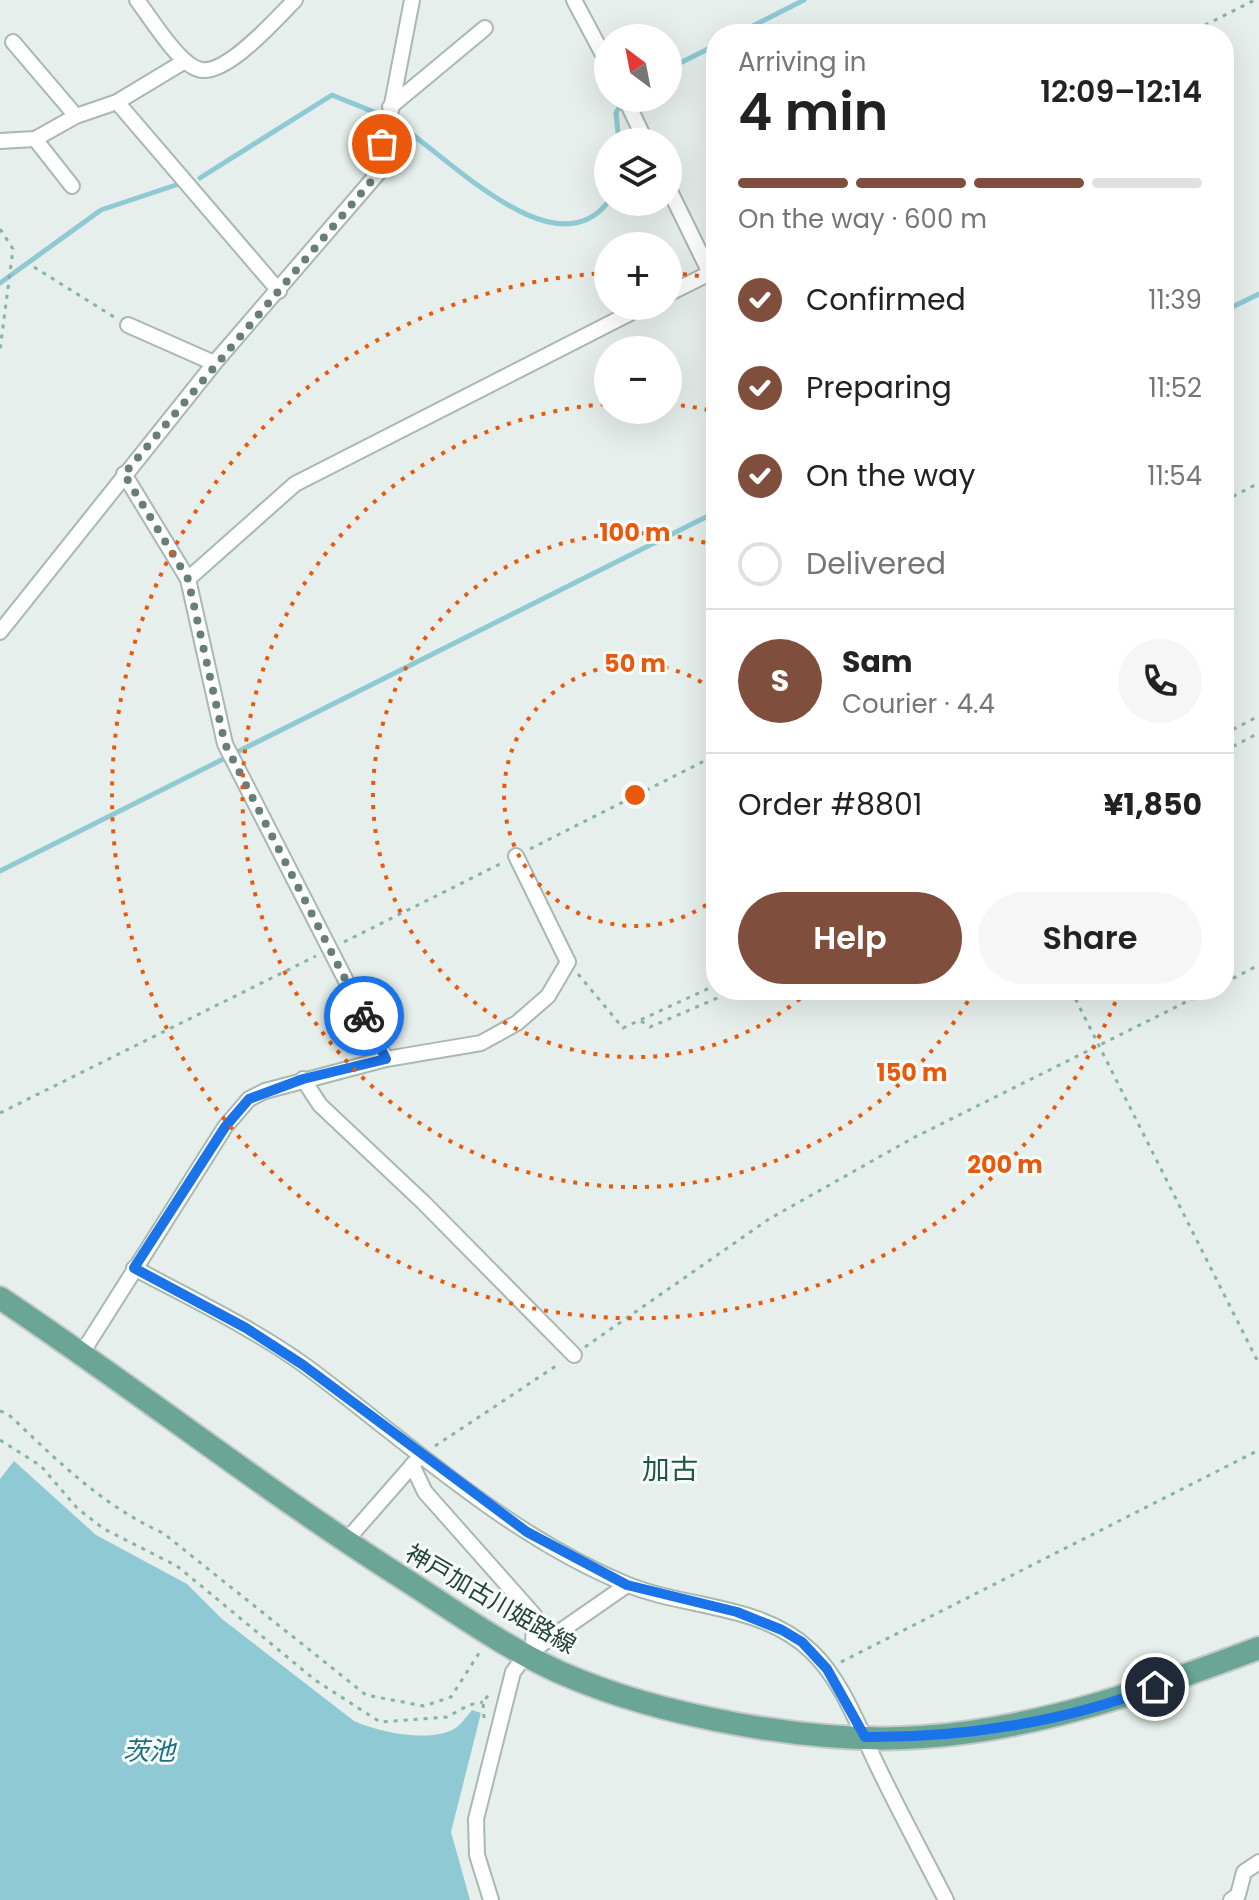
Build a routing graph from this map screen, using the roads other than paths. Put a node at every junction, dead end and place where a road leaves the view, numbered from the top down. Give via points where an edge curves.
1 (137, 0) edge
2 (295, 0) edge
3 (412, 0) edge
4 (574, 0) edge
5 (485, 28) dead end
6 (594, 38) edge
7 (13, 42) dead end
8 (185, 61) junction
9 (117, 102) junction
10 (390, 107) junction
11 (76, 116) junction
12 (35, 139) junction
13 (0, 141) edge
14 (72, 186) dead end
15 (682, 216) edge
16 (706, 265) edge
17 (706, 275) edge
18 (682, 287) edge
19 (279, 291) junction
20 (617, 320) edge
21 (128, 325) road end
22 (214, 363) junction
23 (124, 474) junction
24 (188, 579) junction
25 (0, 632) edge
26 (516, 856) road end
27 (386, 1059) junction
28 (303, 1079) junction
29 (134, 1268) junction
30 (0, 1298) edge
31 (82, 1353) junction
32 (574, 1355) road end
33 (417, 1460) junction
34 (345, 1542) junction
35 (627, 1585) junction
36 (1259, 1648) edge
37 (529, 1654) junction
38 (865, 1737) junction
39 (1259, 1862) edge
40 (1238, 1898) edge
41 (491, 1900) edge
42 (946, 1900) edge

1 - 8 street
2 - 8 street via 216,70 199,70
3 - 10 street
4 - 6 street
5 - 10 street
7 - 11 street
8 - 9 street
9 - 11 street
9 - 19 street
10 - 19 street via 379,172
11 - 12 street
12 - 13 street
12 - 14 street
15 - 16 street
17 - 18 street
19 - 22 street
20 - 24 street via 295,484
21 - 22 street
22 - 23 street
23 - 24 street
23 - 25 street
24 - 27 street via 225,744
26 - 27 street via 568,962 548,996 517,1023 481,1043
27 - 28 street
28 - 29 street via 249,1099 225,1127
28 - 32 street via 320,1105
29 - 31 street
29 - 33 street via 303,1365
30 - 31 main road, 神戸加古川姫路線
31 - 34 main road, 神戸加古川姫路線
33 - 34 street
33 - 35 street via 527,1532
33 - 37 street via 425,1492 534,1615
34 - 37 main road, 神戸加古川姫路線
35 - 37 street
35 - 38 street via 737,1612 802,1642 827,1669
36 - 38 main road, 神戸加古川姫路線 via 1129,1697 1015,1724 920,1738
37 - 38 main road, 神戸加古川姫路線 via 560,1672 630,1698 719,1722
37 - 41 street via 513,1672 476,1819 477,1855
38 - 42 street
39 - 40 street via 1244,1872

